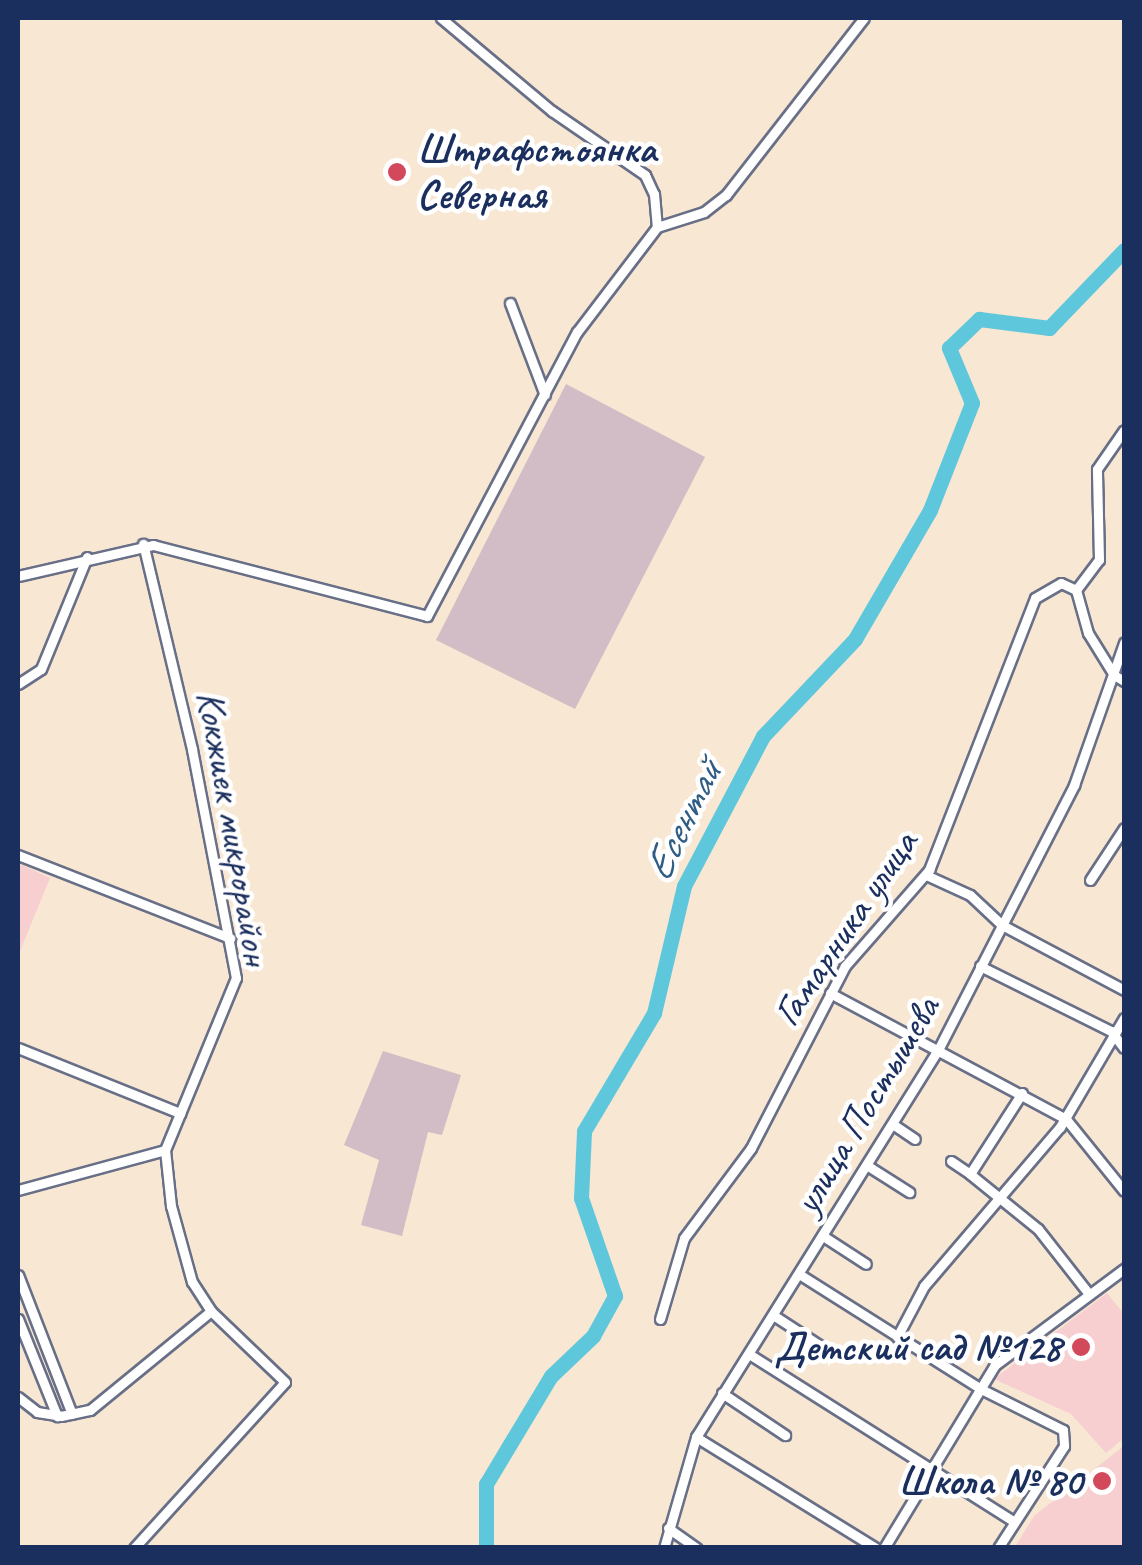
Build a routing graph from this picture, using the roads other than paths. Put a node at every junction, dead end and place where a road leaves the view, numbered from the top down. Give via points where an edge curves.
1 (441, 18) edge
2 (864, 18) edge
3 (657, 226) junction
4 (510, 302) dead end
5 (546, 395) junction
6 (1124, 430) edge
7 (143, 544) junction
8 (87, 558) junction
9 (18, 576) edge
10 (1076, 590) junction
11 (1124, 644) edge
12 (1112, 680) junction
13 (1124, 681) edge
14 (18, 684) edge
15 (1124, 828) edge
16 (18, 855) edge
17 (926, 875) junction
18 (1090, 880) dead end
19 (1002, 926) junction
20 (230, 938) junction
21 (980, 966) junction
22 (1124, 990) edge
23 (830, 993) junction
24 (1124, 1018) edge
25 (1112, 1030) junction
26 (18, 1048) edge
27 (939, 1048) junction
28 (1124, 1048) edge
29 (1022, 1094) junction
30 (180, 1113) junction
31 (1066, 1118) junction
32 (894, 1125) junction
33 (915, 1140) dead end
34 (165, 1150) junction
35 (951, 1161) dead end
36 (868, 1166) junction
37 (970, 1174) junction
38 (18, 1190) edge
39 (1124, 1190) edge
40 (909, 1192) dead end
41 (1002, 1198) junction
42 (823, 1236) junction
43 (866, 1264) dead end
44 (1124, 1269) edge
45 (799, 1274) junction
46 (18, 1275) edge
47 (1089, 1294) junction
48 (211, 1311) junction
49 (773, 1316) junction
50 (18, 1319) edge
51 (660, 1319) dead end
52 (896, 1337) junction
53 (749, 1354) junction
54 (833, 1354) dead end
55 (979, 1388) junction
56 (722, 1394) junction
57 (18, 1397) edge
58 (72, 1414) junction
59 (57, 1416) junction
60 (786, 1435) dead end
61 (696, 1438) junction
62 (930, 1470) junction
63 (1013, 1521) junction
64 (668, 1528) junction
65 (134, 1548) edge
66 (664, 1548) edge
67 (697, 1548) edge
68 (880, 1548) edge
69 (998, 1548) edge

1 - 3 street via 564,120 644,175
2 - 3 street via 726,195 704,212
3 - 5 street via 577,332
4 - 5 street
5 - 7 street via 428,616
6 - 10 street via 1101,454 1096,497 1103,548
7 - 8 street
7 - 20 street, Кокжиек микрорайон
8 - 9 street
8 - 14 street via 42,670
10 - 12 street
10 - 17 street, Гамарника улица via 1061,582 1035,598
11 - 12 street, улица Постышева
12 - 13 street
12 - 19 street, улица Постышева via 1074,785
15 - 18 street
16 - 20 street
17 - 19 street via 970,895
17 - 23 street, Гамарника улица via 854,955
19 - 21 street, улица Постышева
19 - 22 street
20 - 30 street, Кокжиек микрорайон via 236,978
21 - 25 street
21 - 27 street, улица Постышева
23 - 27 street
23 - 51 street, Гамарника улица via 751,1148 684,1238
24 - 25 street
25 - 28 street
25 - 31 street
26 - 30 street
27 - 29 street
27 - 32 street, улица Постышева
29 - 31 street
29 - 37 street
30 - 34 street, Кокжиек микрорайон
31 - 39 street
31 - 41 street
32 - 33 street
32 - 36 street, улица Постышева
34 - 38 street
34 - 48 street, Кокжиек микрорайон via 171,1206 192,1282
35 - 37 street
36 - 40 street
36 - 42 street, улица Постышева
37 - 41 street
41 - 47 street via 1038,1229
41 - 52 street via 924,1286
42 - 43 street
42 - 45 street, улица Постышева
44 - 47 street
45 - 49 street, улица Постышева
45 - 52 street
46 - 58 street
47 - 55 street via 1013,1349
48 - 58 street via 128,1383 90,1410
48 - 65 street, Кокжиек микрорайон via 285,1382
49 - 53 street, улица Постышева
49 - 54 street
50 - 59 street
52 - 55 street
53 - 56 street, улица Постышева
53 - 62 street
55 - 62 street
55 - 63 street via 1063,1430 1064,1446
56 - 60 street
56 - 61 street, улица Постышева
57 - 59 street via 37,1412
58 - 59 street
61 - 64 street, улица Постышева
61 - 68 street
62 - 63 street
62 - 68 street
63 - 69 street
64 - 66 street, улица Постышева
64 - 67 street

